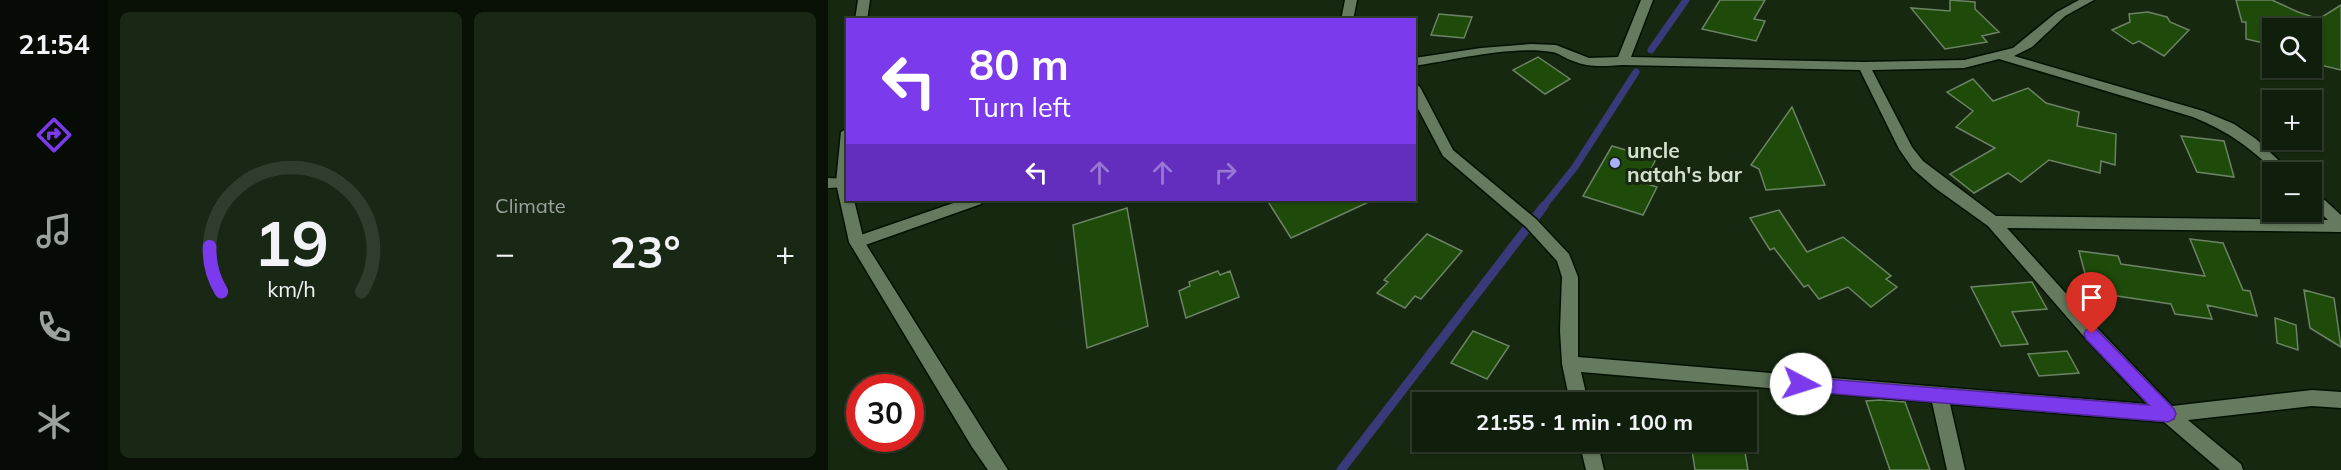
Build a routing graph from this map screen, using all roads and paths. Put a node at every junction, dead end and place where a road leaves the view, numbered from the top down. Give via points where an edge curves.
1 (864, 0) edge
2 (1351, 0) edge
3 (1647, 0) edge
4 (2088, 0) edge
5 (861, 18) edge
6 (1347, 18) edge
7 (2002, 56) junction
8 (1623, 61) junction
9 (1416, 62) edge
10 (1864, 66) junction
11 (1416, 91) edge
12 (846, 140) edge
13 (2273, 162) edge
14 (836, 183) edge
15 (973, 201) edge
16 (2322, 207) edge
17 (1994, 222) junction
18 (2341, 225) edge
19 (857, 242) junction
20 (1570, 364) junction
21 (1577, 392) edge
22 (1939, 395) junction
23 (2341, 400) edge
24 (2168, 414) junction
25 (1591, 452) edge
26 (999, 470) edge
27 (1595, 470) edge
28 (1956, 470) edge
29 (2234, 470) edge

1 - 5 street
2 - 6 street
3 - 8 street
4 - 7 street via 2061,14 2028,44
7 - 10 street via 1964,64
7 - 13 street via 2198,114 2229,127
8 - 9 street via 1578,60 1560,49 1508,48
8 - 10 street
10 - 17 street via 1918,165
11 - 20 street via 1448,153 1531,223 1564,258 1570,278
12 - 14 street
14 - 19 street
15 - 19 street
16 - 18 street
17 - 18 street
17 - 24 street
19 - 26 street
20 - 21 street
20 - 22 street
22 - 24 street
22 - 28 street
23 - 24 street via 2312,398
24 - 29 street
25 - 27 street

